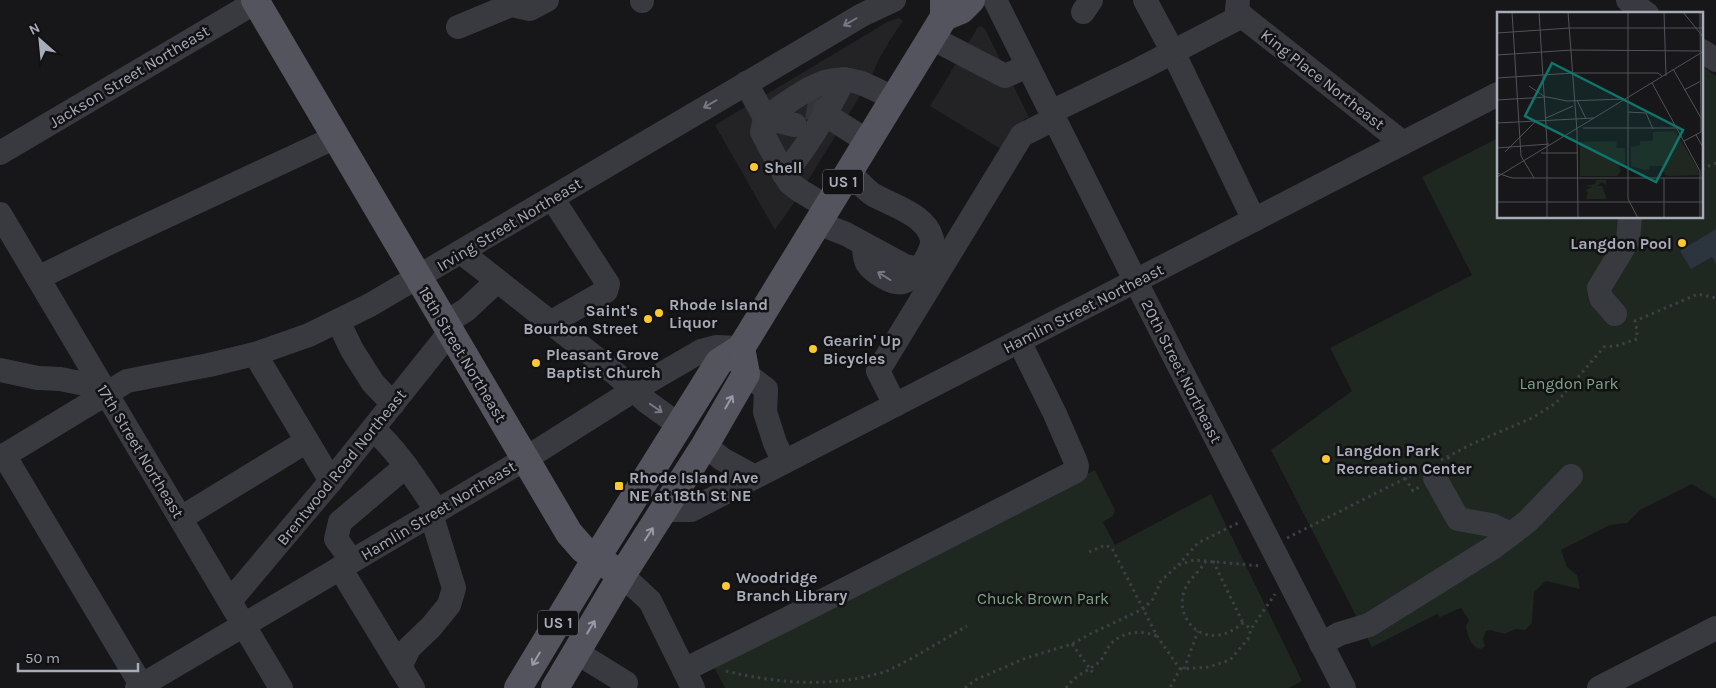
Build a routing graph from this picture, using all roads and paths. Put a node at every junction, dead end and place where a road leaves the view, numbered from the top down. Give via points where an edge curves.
1 (257, 0) edge
2 (547, 0) edge
3 (894, 0) edge
4 (971, 0) edge
5 (995, 0) edge
6 (1145, 0) edge
7 (1628, 0) edge
8 (1240, 8) edge
9 (1644, 12) edge
10 (940, 18) edge
11 (458, 28) dead end
12 (1704, 51) edge
13 (1173, 52) junction
14 (793, 56) junction
15 (1716, 60) edge
16 (1028, 66) junction
17 (844, 79) junction
18 (746, 83) junction
19 (1497, 95) edge
20 (894, 98) junction
21 (810, 110) junction
22 (1053, 116) junction
23 (765, 118) junction
24 (336, 137) junction
25 (867, 141) junction
26 (1403, 143) junction
27 (0, 153) edge
28 (1716, 163) edge
29 (1704, 168) edge
30 (850, 173) junction
31 (784, 174) junction
32 (552, 198) junction
33 (0, 214) edge
34 (823, 215) junction
35 (1630, 219) edge
36 (1254, 220) junction
37 (461, 252) junction
38 (38, 278) junction
39 (418, 278) junction
40 (1135, 280) junction
41 (497, 281) junction
42 (1716, 298) edge
43 (1615, 314) dead end
44 (338, 321) junction
45 (550, 323) junction
46 (448, 327) junction
47 (1018, 341) junction
48 (741, 348) junction
49 (255, 354) junction
50 (0, 370) edge
51 (746, 374) junction
52 (634, 390) junction
53 (107, 394) junction
54 (393, 404) junction
55 (896, 405) junction
56 (679, 424) junction
57 (373, 429) junction
58 (307, 441) junction
59 (705, 445) junction
60 (2, 456) edge
61 (525, 459) junction
62 (784, 462) junction
63 (406, 466) junction
64 (1432, 470) junction
65 (1571, 476) dead end
66 (755, 477) junction
67 (331, 481) junction
68 (664, 510) junction
69 (434, 513) junction
70 (181, 518) junction
71 (1240, 522) dead end
72 (1296, 534) dead end
73 (1511, 534) junction
74 (1089, 552) dead end
75 (597, 558) junction
76 (1206, 561) junction
77 (1213, 561) junction
78 (346, 564) junction
79 (1178, 565) junction
80 (1261, 566) dead end
81 (622, 575) junction
82 (1276, 594) dead end
83 (230, 601) junction
84 (1143, 609) junction
85 (1243, 623) junction
86 (244, 624) junction
87 (967, 626) dead end
88 (1716, 628) edge
89 (1251, 629) junction
90 (1198, 631) junction
91 (1157, 636) junction
92 (1072, 644) junction
93 (1321, 644) junction
94 (576, 652) junction
95 (400, 667) junction
96 (1089, 668) junction
97 (1182, 669) junction
98 (724, 670) dead end
99 (1093, 672) dead end
100 (687, 682) edge
101 (626, 683) dead end
102 (141, 687) edge
103 (281, 688) edge
104 (413, 688) edge
105 (518, 688) edge
106 (555, 688) edge
107 (965, 688) edge
108 (1066, 688) edge
109 (1170, 688) edge
110 (1344, 688) edge
111 (1599, 688) edge

1 - 24 main road, 18th Street Northeast
1 - 27 street, Jackson Street Northeast
2 - 11 street via 530,9 511,5
3 -> 14 street, Irving Street Northeast
4 - 10 main road, US 1 via 961,10
5 - 16 street, 20th Street Northeast
6 - 13 street
7 - 9 street
8 - 13 street
8 - 26 street, King Place Northeast
10 - 16 street via 1005,76
10 - 20 main road, US 1
12 - 15 street
13 - 22 street
13 - 36 street
14 - 18 street, Irving Street Northeast
14 - 21 street
16 - 22 street, 20th Street Northeast
17 - 20 street
17 - 21 street
17 - 21 street via 827,81
18 - 23 street
18 -> 32 street, Irving Street Northeast
19 - 26 street, Hamlin Street Northeast
20 - 25 main road, US 1
21 - 23 street
21 - 25 street
21 - 31 street via 797,160
22 - 40 street, 20th Street Northeast
22 - 55 street via 1022,135 878,371
23 - 31 street via 762,132
24 - 38 street
24 - 39 main road, 18th Street Northeast
25 - 30 main road, US 1
26 - 36 street, Hamlin Street Northeast
28 - 29 path
30 - 34 main road, US 1
30 - 34 street via 871,193 916,217 929,231 931,249 918,269 905,266 846,234
31 - 34 street via 790,184
32 - 37 street, Irving Street Northeast
32 - 45 street via 608,284 606,292
33 - 38 street, 17th Street Northeast
34 - 48 main road, US 1
35 - 43 street via 1628,240 1598,288 1600,298
36 - 40 street, Hamlin Street Northeast
37 - 39 street, Irving Street Northeast
37 - 41 street
38 - 53 street, 17th Street Northeast
39 - 44 street, Irving Street Northeast
39 - 46 main road, 18th Street Northeast
40 - 47 street, Hamlin Street Northeast
40 - 93 street, 20th Street Northeast
41 - 45 street
41 - 46 street, Brentwood Road Northeast
42 - 64 path via 1698,294 1635,321 1637,339 1604,347 1556,403 1532,418 1474,443
44 - 49 street, Irving Street Northeast
44 - 54 street via 368,375
45 - 52 street
46 - 54 street, Brentwood Road Northeast
46 - 61 main road, 18th Street Northeast
47 - 55 street, Hamlin Street Northeast
47 - 100 street via 1056,414 1076,470 791,617
48 - 51 main road
48 - 52 street, Hamlin Street Northeast via 716,347 701,351
48 - 56 main road, US 1 via 719,362
49 - 53 street, Irving Street Northeast via 131,380
49 - 58 street
50 - 53 street via 85,384
59 -> 51 main road, US 1
51 - 62 street via 766,389 765,412
52 -> 56 street
52 - 61 street, Hamlin Street Northeast
53 - 60 street, Irving Street Northeast
53 - 70 street, 17th Street Northeast
54 - 57 street, Brentwood Road Northeast
55 - 62 street, Hamlin Street Northeast
56 - 75 main road, US 1
57 - 63 street
57 - 67 street, Brentwood Road Northeast
58 - 67 street
58 - 70 street
59 - 66 street via 722,459
59 - 68 main road, US 1
60 - 102 street
61 - 69 street, Hamlin Street Northeast
61 - 75 main road, 18th Street Northeast via 577,544
62 - 66 street, Hamlin Street Northeast
63 - 69 street
63 - 78 street via 340,522 336,540
64 - 72 path
64 - 73 street via 1458,519 1491,525
65 - 73 street
66 - 68 street, Hamlin Street Northeast via 691,510
67 - 83 street, Brentwood Road Northeast
81 -> 68 main road, US 1
69 - 78 street, Hamlin Street Northeast
69 - 95 street via 454,588 449,605 432,627 409,648
70 - 83 street, 17th Street Northeast
71 - 79 path via 1198,543
73 - 93 street via 1369,626 1338,634
74 - 84 path via 1105,545 1112,548
75 - 81 main road, 18th Street Northeast
75 -> 105 main road, US 1
76 - 77 path
76 - 79 path via 1194,560
76 - 90 path via 1185,588 1182,601 1187,621
77 - 80 path
77 - 85 path
78 - 86 street, Hamlin Street Northeast
78 - 95 street
79 - 84 path via 1161,581
94 -> 81 main road, US 1
81 - 100 street, 18th Street Northeast via 650,601
82 - 89 path
83 - 86 street, 17th Street Northeast
84 - 91 path
84 - 92 path
85 - 89 path
85 - 90 path via 1221,635
86 - 102 street, Hamlin Street Northeast
86 - 103 street, 17th Street Northeast
87 - 98 path via 885,671 840,684 779,683
88 - 111 street
89 - 97 path via 1248,640 1230,660 1208,667
90 - 97 path
91 - 96 path via 1138,632 1116,640 1101,660
91 - 97 path
92 - 96 path
92 - 107 path via 1026,658 975,680
93 - 110 street, 20th Street Northeast
94 - 101 street
94 - 106 main road, US 1
95 - 104 street
96 - 99 path
96 - 108 path
97 - 109 path

